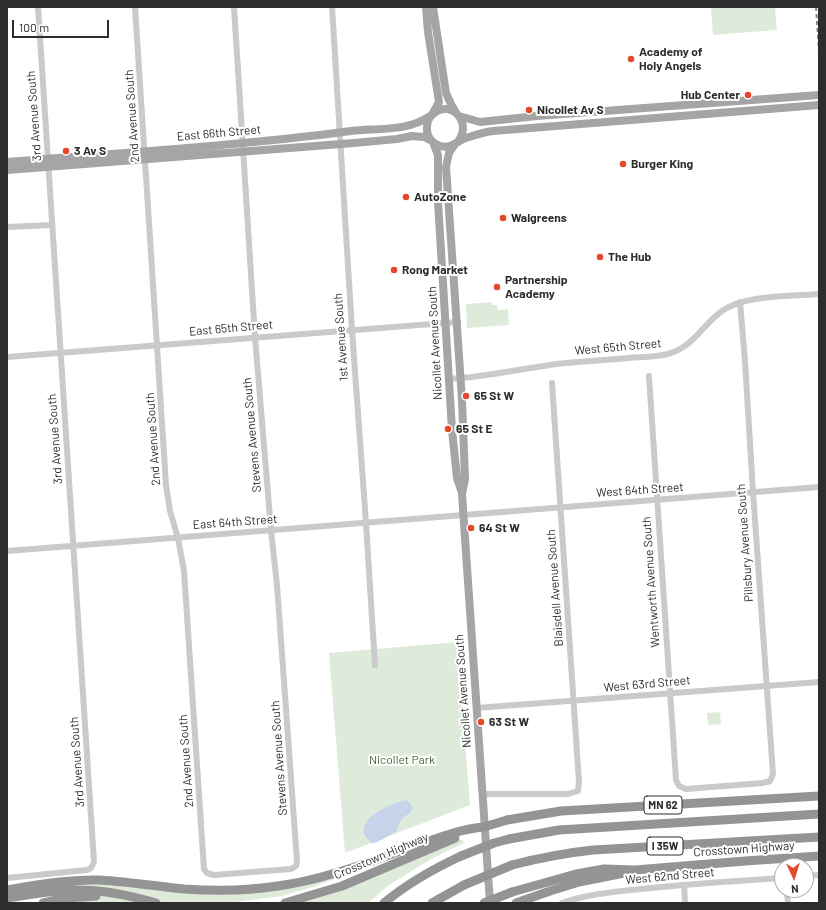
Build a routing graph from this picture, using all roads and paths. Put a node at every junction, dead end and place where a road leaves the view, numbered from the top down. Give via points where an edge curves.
1 (38, 7) edge
2 (136, 7) edge
3 (234, 7) edge
4 (332, 7) edge
5 (426, 7) edge
6 (433, 7) edge
7 (819, 95) edge
8 (819, 105) edge
9 (651, 108) junction
10 (432, 115) junction
11 (458, 115) junction
12 (575, 125) junction
13 (340, 133) junction
14 (432, 141) junction
15 (457, 142) junction
16 (340, 144) junction
17 (243, 148) junction
18 (146, 155) junction
19 (7, 162) edge
20 (48, 163) junction
21 (7, 170) edge
22 (52, 225) junction
23 (7, 227) edge
24 (441, 239) junction
25 (452, 239) junction
26 (819, 294) edge
27 (740, 302) junction
28 (458, 322) junction
29 (446, 323) junction
30 (352, 330) junction
31 (255, 337) junction
32 (158, 345) junction
33 (61, 354) junction
34 (7, 357) edge
35 (649, 376) dead end
36 (461, 379) junction
37 (449, 380) junction
38 (552, 383) dead end
39 (819, 487) edge
40 (753, 492) junction
41 (462, 494) junction
42 (656, 499) junction
43 (560, 507) junction
44 (464, 515) junction
45 (366, 523) junction
46 (271, 530) junction
47 (178, 538) junction
48 (73, 546) junction
49 (7, 551) edge
50 (375, 665) dead end
51 (819, 682) edge
52 (766, 686) junction
53 (670, 694) junction
54 (574, 701) junction
55 (476, 708) junction
56 (679, 786) joint
57 (482, 794) junction
58 (819, 796) edge
59 (819, 814) edge
60 (462, 833) junction
61 (819, 837) edge
62 (819, 856) edge
63 (204, 869) joint
64 (635, 870) junction
65 (7, 878) edge
66 (774, 879) edge
67 (684, 885) junction
68 (7, 890) edge
69 (589, 896) junction
70 (127, 897) junction
71 (7, 898) edge
72 (43, 903) edge
73 (156, 903) edge
74 (285, 903) edge
75 (384, 903) edge
76 (432, 903) edge
77 (484, 903) edge
78 (490, 903) edge
79 (516, 903) edge
80 (562, 903) edge
81 (589, 903) edge
82 (685, 903) edge

1 - 20 street, 3rd Avenue South
2 - 18 street, 2nd Avenue South
3 - 17 street, Stevens Avenue South
4 - 13 street, 1st Avenue South
5 - 10 main road via 439,102
6 - 11 main road via 446,93
7 - 9 main road
8 - 12 main road
9 - 11 main road via 480,122
9 - 12 main road via 634,113 580,118
10 - 11 main road via 438,111 448,110
10 - 13 main road, East 66th Street via 412,126
10 - 14 main road via 426,127
11 - 15 main road via 464,128
12 - 15 main road via 487,132
13 - 16 street, 1st Avenue South
13 - 17 main road, East 66th Street
14 - 15 main road via 440,146
14 - 16 main road, East 66th Street via 412,136
14 - 24 main road, Nicollet Avenue South via 438,154
15 - 25 main road, Nicollet Avenue South via 449,153 446,166
16 - 17 main road, East 66th Street
16 - 30 street, 1st Avenue South
17 - 18 main road, East 66th Street
17 - 31 street, Stevens Avenue South
18 - 20 main road, East 66th Street
18 - 32 street, 2nd Avenue South
19 - 20 main road, East 66th Street
20 - 21 main road, East 66th Street
20 - 22 street, 3rd Avenue South
22 - 23 street
22 - 33 street, 3rd Avenue South
24 - 25 main road
24 - 29 main road, Nicollet Avenue South
25 - 28 main road, Nicollet Avenue South
26 - 27 street, West 65th Street
27 - 36 street, West 65th Street via 721,311 688,344 669,354 554,365
27 - 40 street, Pillsbury Avenue South
28 - 29 street, East 65th Street
28 - 36 main road, Nicollet Avenue South
29 - 30 street, East 65th Street
29 - 37 main road, Nicollet Avenue South
30 - 31 street, East 65th Street
30 - 45 street, 1st Avenue South
31 - 32 street, East 65th Street
31 - 46 street, Stevens Avenue South
32 - 33 street, East 65th Street
32 - 47 street, 2nd Avenue South via 166,485
33 - 34 street, East 65th Street
33 - 48 street, 3rd Avenue South
35 - 42 street, Wentworth Avenue South
36 - 37 street, West 65th Street
36 - 41 main road, Nicollet Avenue South via 465,479
37 - 41 main road, Nicollet Avenue South via 456,478
38 - 43 street, Blaisdell Avenue South
39 - 40 street, West 64th Street
40 - 42 street, West 64th Street
40 - 52 street, Pillsbury Avenue South
41 - 44 main road, Nicollet Avenue South
42 - 43 street, West 64th Street
42 - 53 street, Wentworth Avenue South
43 - 44 street, West 64th Street
43 - 54 street, Blaisdell Avenue South
44 - 45 street, East 64th Street
44 - 55 main road, Nicollet Avenue South
45 - 46 street, East 64th Street
45 - 50 street, 1st Avenue South
46 - 47 street, East 64th Street
46 - 63 street, Stevens Avenue South via 297,861 296,866 290,869 214,875
47 - 48 street, East 64th Street
47 - 63 street, 2nd Avenue South via 184,571
48 - 49 street, East 64th Street
48 - 65 street, 3rd Avenue South via 94,862 91,868
51 - 52 street, West 63rd Street
52 - 53 street, West 63rd Street
52 - 56 street, Pillsbury Avenue South via 773,774 770,781 686,788
53 - 54 street, West 63rd Street
53 - 56 street, Wentworth Avenue South via 676,780
54 - 55 street, West 63rd Street
54 - 57 street, Blaisdell Avenue South via 578,791 568,794
55 - 57 main road, Nicollet Avenue South
57 - 78 main road, Nicollet Avenue South
58 - 60 highway, Crosstown Highway / MN 62, bridge via 561,811 507,820
59 - 75 highway, I 35W, bridge via 559,830 509,839 431,870
60 - 68 highway via 348,870 277,886 201,890 99,880 50,883
60 - 74 highway, Crosstown Highway / MN 62 via 342,886
61 - 76 highway, I 35W, bridge via 565,853 512,865 464,885
62 - 64 highway, Crosstown Highway
64 - 77 highway, Crosstown Highway, bridge via 604,869 576,874 512,892
64 - 79 highway via 550,890
66 - 67 street, West 62nd Street
67 - 69 street, West 62nd Street
67 - 82 street
69 - 80 street, West 62nd Street
69 - 81 street
70 - 71 highway via 107,892 70,890
70 - 72 highway via 88,896
70 - 73 highway

